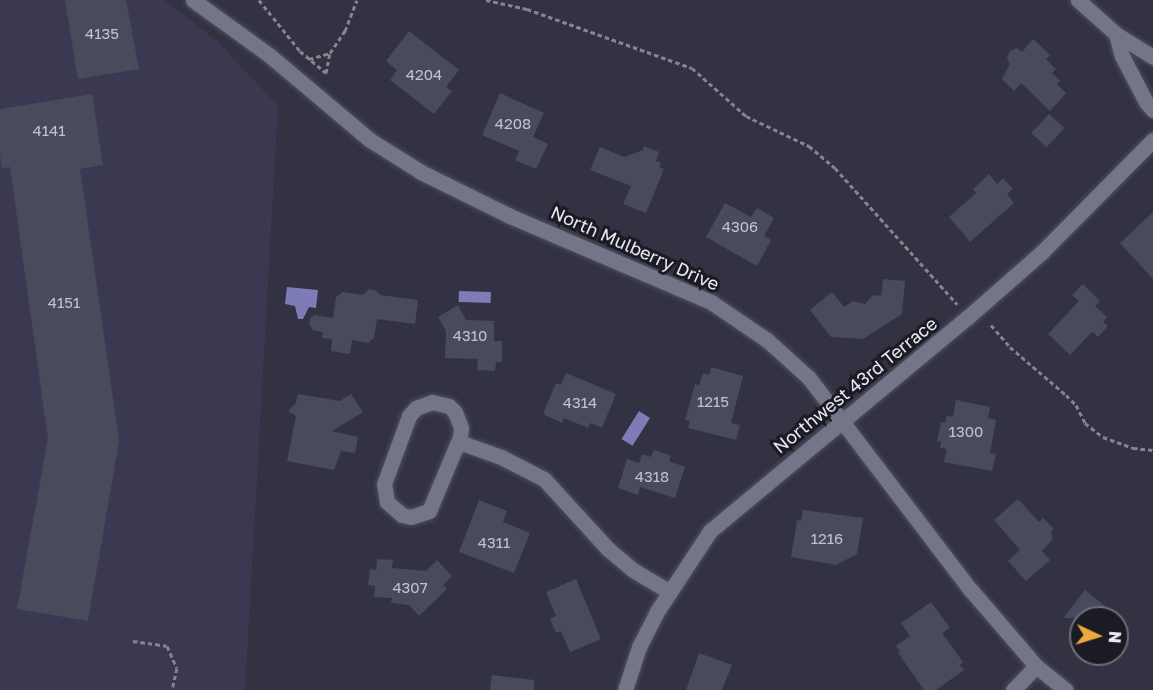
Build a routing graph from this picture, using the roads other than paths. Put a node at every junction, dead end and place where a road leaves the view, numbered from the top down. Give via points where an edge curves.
1 (193, 0) edge
2 (1078, 0) edge
3 (1116, 34) junction
4 (1153, 57) edge
5 (1153, 110) edge
6 (1153, 140) edge
7 (843, 423) junction
8 (459, 442) junction
9 (670, 592) junction
10 (1036, 666) junction
11 (625, 690) edge
12 (1013, 690) edge
13 (1066, 690) edge

1 - 7 street, North Mulberry Drive via 269,55 370,140 421,172 510,216 711,302 767,340 809,378
2 - 3 street
3 - 4 street
3 - 5 street via 1122,56
6 - 7 street, Northwest 43rd Terrace via 1042,252
7 - 9 street, Northwest 43rd Terrace via 711,531
7 - 10 street, North Mulberry Drive via 970,589
8 - 8 street via 459,420 449,406 432,402 416,408 409,416 384,484 384,494 393,510 411,517 429,511
8 - 9 street via 501,456 544,478 608,549 633,570
9 - 11 street, Northwest 43rd Terrace via 639,647
10 - 12 street
10 - 13 street, North Mulberry Drive

